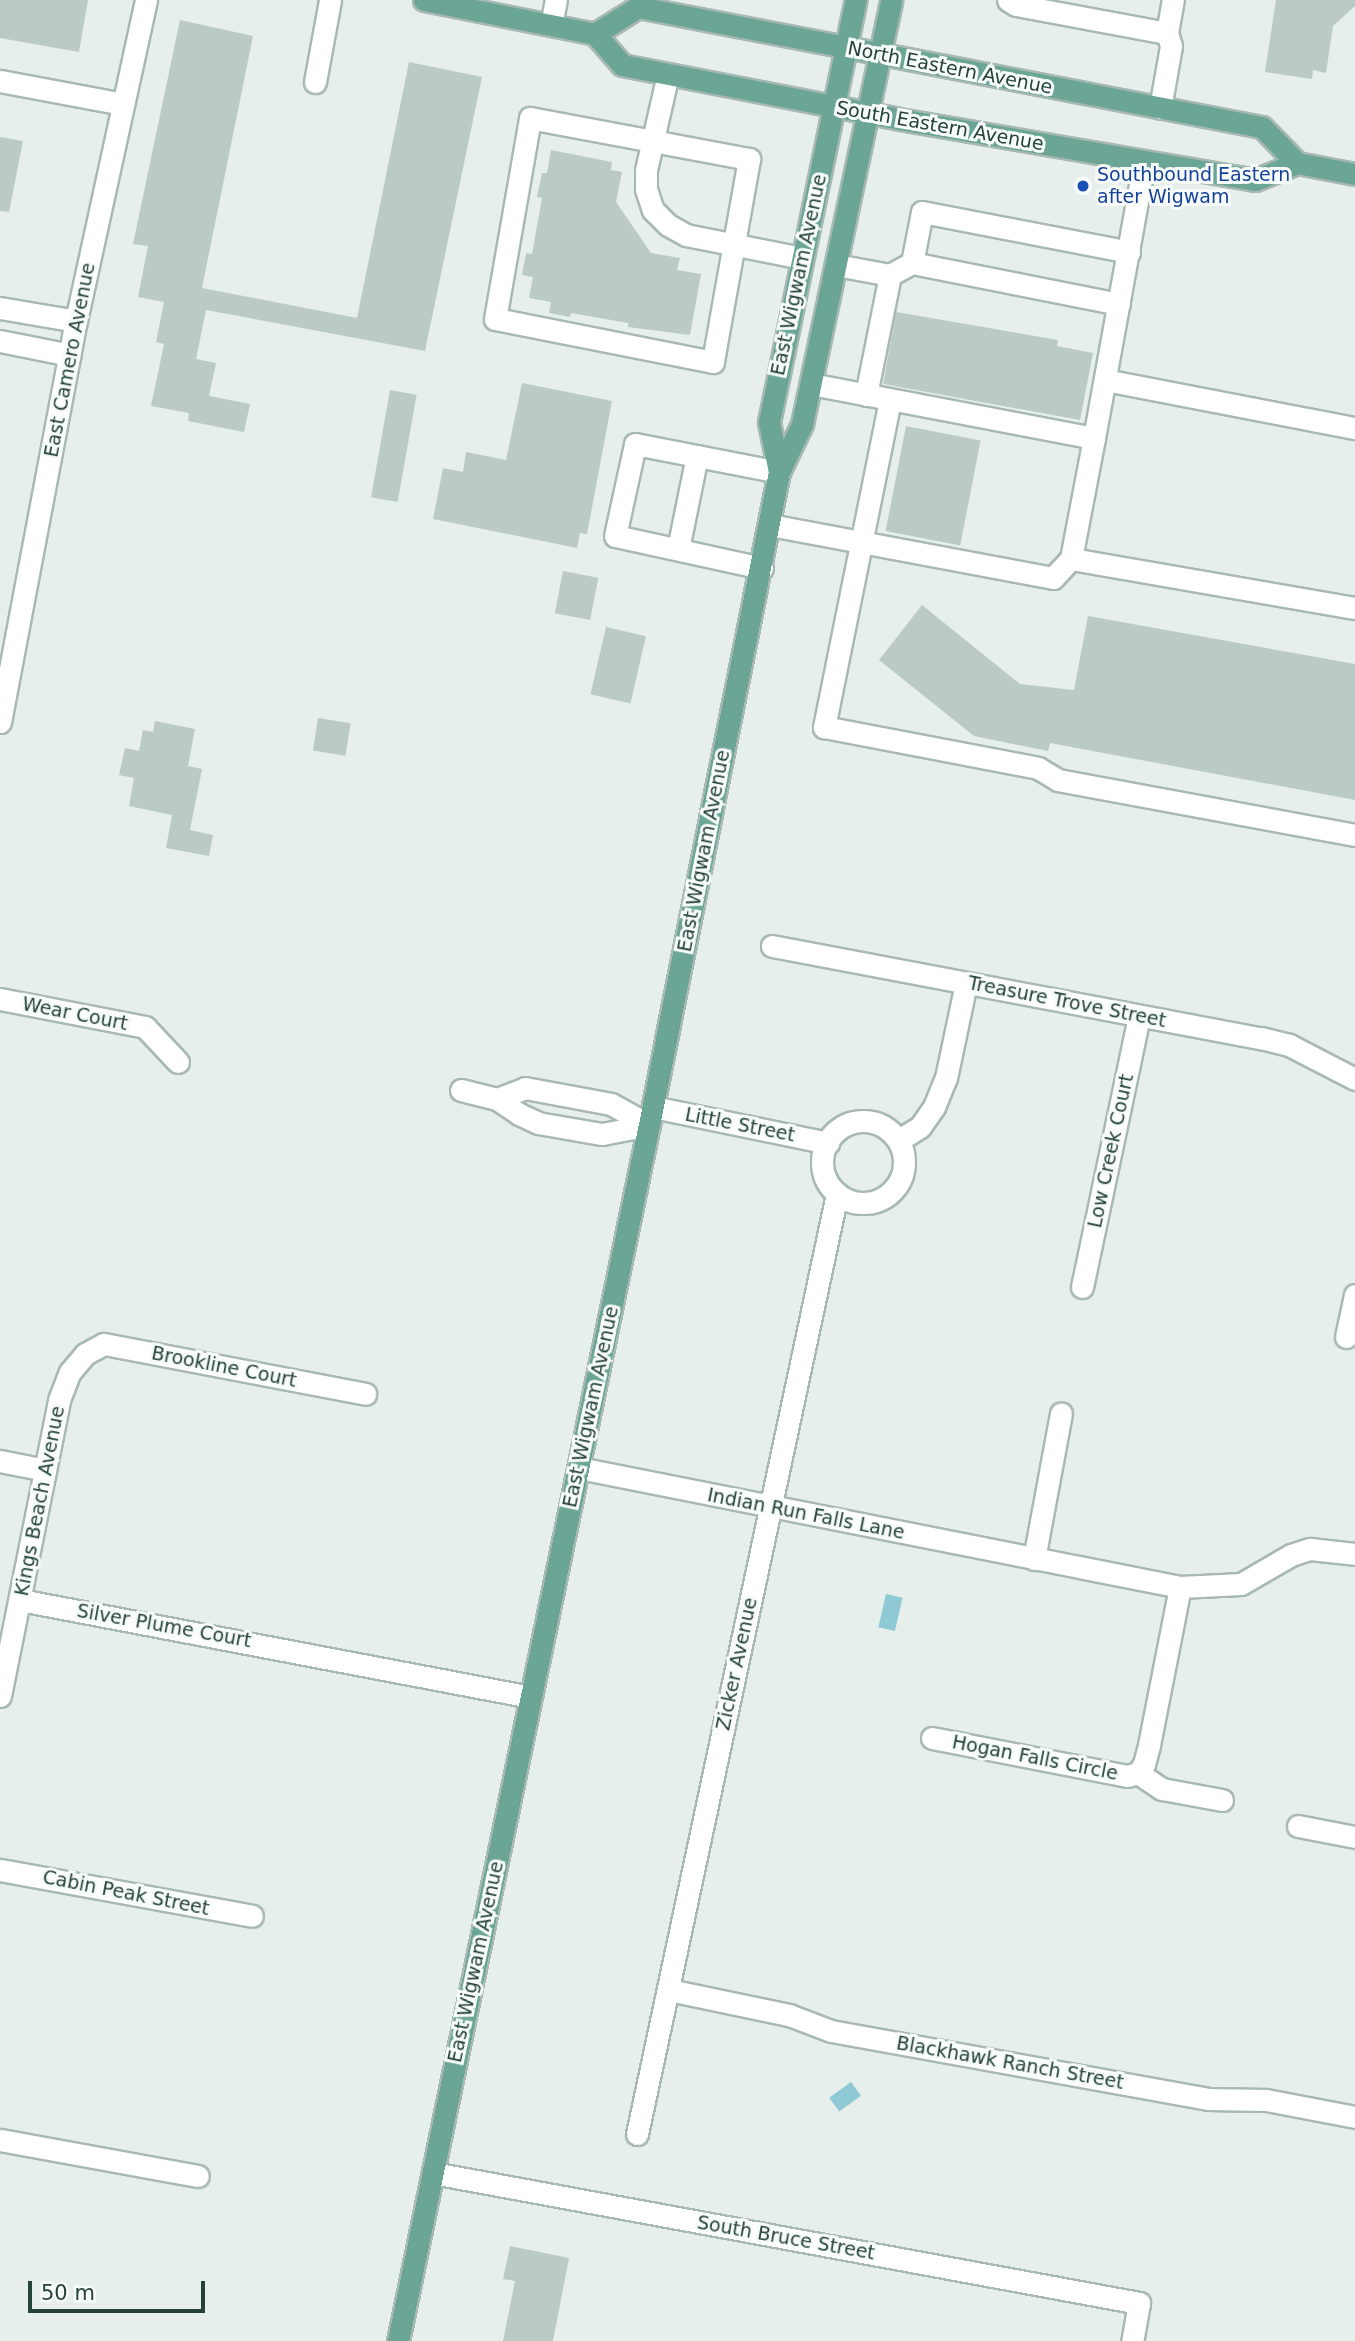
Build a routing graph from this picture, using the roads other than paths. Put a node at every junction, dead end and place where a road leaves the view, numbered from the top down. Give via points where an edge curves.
1 (146, 0) edge
2 (330, 0) edge
3 (424, 0) edge
4 (556, 0) edge
5 (856, 0) edge
6 (891, 0) edge
7 (1008, 0) edge
8 (1173, 0) edge
9 (551, 25) junction
10 (1167, 33) junction
11 (595, 34) junction
12 (847, 48) junction
13 (879, 55) junction
14 (668, 74) junction
15 (0, 81) edge
16 (315, 82) dead end
17 (123, 104) junction
18 (834, 107) junction
19 (1160, 108) junction
20 (865, 113) junction
21 (651, 140) junction
22 (1144, 163) junction
23 (1297, 163) junction
24 (1355, 174) edge
25 (734, 244) junction
26 (1129, 252) junction
27 (802, 258) junction
28 (912, 263) junction
29 (836, 265) junction
30 (890, 275) junction
31 (1119, 304) junction
32 (0, 308) edge
33 (76, 321) junction
34 (0, 341) edge
35 (70, 355) junction
36 (1105, 380) junction
37 (811, 384) junction
38 (866, 395) junction
39 (890, 400) junction
40 (1355, 428) edge
41 (1094, 438) junction
42 (697, 456) junction
43 (779, 472) junction
44 (770, 525) junction
45 (862, 542) junction
46 (678, 550) junction
47 (1071, 559) junction
48 (762, 568) junction
49 (1355, 608) edge
50 (0, 722) edge
51 (1355, 835) edge
52 (772, 946) dead end
53 (965, 983) junction
54 (0, 999) edge
55 (1139, 1016) junction
56 (178, 1062) dead end
57 (1355, 1079) edge
58 (461, 1090) dead end
59 (497, 1099) junction
60 (651, 1116) junction
61 (899, 1140) junction
62 (828, 1143) junction
63 (837, 1194) junction
64 (1082, 1287) dead end
65 (1355, 1295) edge
66 (1346, 1337) dead end
67 (85, 1354) joint
68 (365, 1394) dead end
69 (1061, 1413) dead end
70 (0, 1461) edge
71 (579, 1468) junction
72 (45, 1470) junction
73 (770, 1508) junction
74 (1355, 1553) edge
75 (1034, 1559) junction
76 (1180, 1587) junction
77 (20, 1600) junction
78 (0, 1696) edge
79 (531, 1697) junction
80 (932, 1738) dead end
81 (1138, 1773) junction
82 (1222, 1800) dead end
83 (1297, 1826) dead end
84 (1355, 1837) edge
85 (0, 1870) edge
86 (252, 1916) dead end
87 (669, 1990) junction
88 (1355, 2117) edge
89 (637, 2134) dead end
90 (0, 2140) edge
91 (433, 2174) junction
92 (198, 2176) dead end
93 (398, 2341) edge
94 (1132, 2341) edge

1 - 17 street, East Camero Avenue
2 - 16 street
3 - 9 main road
4 - 9 street
5 - 12 main road, East Wigwam Avenue
6 - 13 main road, East Wigwam Avenue
7 - 10 street
8 - 10 street
9 - 11 main road
10 - 19 street via 1171,46
11 - 12 main road, North Eastern Avenue via 638,8
11 - 14 main road, South Eastern Avenue via 621,65
12 - 13 main road, North Eastern Avenue
12 - 18 main road, East Wigwam Avenue
13 - 19 main road, North Eastern Avenue
13 - 20 main road, East Wigwam Avenue
14 - 18 main road, South Eastern Avenue
14 - 21 street
15 - 17 street
17 - 33 street, East Camero Avenue
18 - 20 main road, South Eastern Avenue
18 - 27 main road, East Wigwam Avenue
19 - 23 main road, North Eastern Avenue via 1262,127
20 - 22 main road, South Eastern Avenue
20 - 29 main road, East Wigwam Avenue
21 - 25 street via 646,189 653,210 686,235
21 - 25 street via 750,159
21 - 25 street via 530,118 495,319 713,362
22 - 23 main road, South Eastern Avenue via 1255,180
22 - 26 street
23 - 24 main road
25 - 27 street
26 - 28 street via 922,212
26 - 31 street
27 - 43 main road, East Wigwam Avenue via 769,422
28 - 30 street
28 - 31 street
29 - 30 street
29 - 37 main road, East Wigwam Avenue
30 - 38 street
31 - 36 street
32 - 33 street
33 - 35 street, East Camero Avenue
34 - 35 street
35 - 50 street, East Camero Avenue
36 - 40 street
36 - 41 street
37 - 38 street
37 - 43 main road, East Wigwam Avenue via 802,424
38 - 39 street
39 - 41 street
39 - 45 street
41 - 47 street
42 - 43 street
42 - 46 street
42 - 46 street via 635,444 615,536
43 - 44 main road, East Wigwam Avenue
44 - 45 street
44 - 48 main road, East Wigwam Avenue
45 - 47 street via 1053,578
45 - 51 street via 824,727 1038,768 1058,780
46 - 48 street
47 - 49 street
48 - 60 main road, East Wigwam Avenue
52 - 53 street, Treasure Trove Street
53 - 55 street, Treasure Trove Street
53 - 61 street via 946,1079 920,1126
54 - 56 street, Wear Court via 145,1027
55 - 57 street, Treasure Trove Street via 1289,1045
55 - 64 street, Low Creek Court
58 - 59 street
59 - 60 street via 525,1088
59 - 60 street via 538,1123 602,1134
60 - 62 street, Little Street
60 - 71 main road, East Wigwam Avenue
61 - 62 street via 866,1121 840,1128
61 - 63 street via 905,1165 902,1178 885,1197 861,1203
62 - 63 street via 822,1161 824,1173
63 - 73 street, Zicker Avenue
65 - 66 street
67 - 68 street, Brookline Court via 104,1345
67 - 72 street, Kings Beach Avenue via 70,1372 59,1400
69 - 75 street
70 - 72 street
71 - 73 street, Indian Run Falls Lane
71 - 79 main road, East Wigwam Avenue
72 - 77 street, Kings Beach Avenue
73 - 75 street, Indian Run Falls Lane
73 - 87 street, Zicker Avenue
74 - 76 street, Indian Run Falls Lane via 1310,1549 1290,1555 1241,1584
75 - 76 street, Indian Run Falls Lane
76 - 81 street, Hogan Falls Circle via 1149,1745
77 - 78 street, Kings Beach Avenue
77 - 79 street, Silver Plume Court
79 - 91 main road, East Wigwam Avenue
80 - 81 street, Hogan Falls Circle via 1127,1776
81 - 82 street, Hogan Falls Circle via 1162,1789
83 - 84 street
85 - 86 street, Cabin Peak Street
87 - 88 street, Blackhawk Ranch Street via 789,2015 831,2031 1208,2099 1266,2100
87 - 89 street, Zicker Avenue
90 - 92 street
91 - 93 main road, East Wigwam Avenue
91 - 94 street, South Bruce Street via 1139,2303

